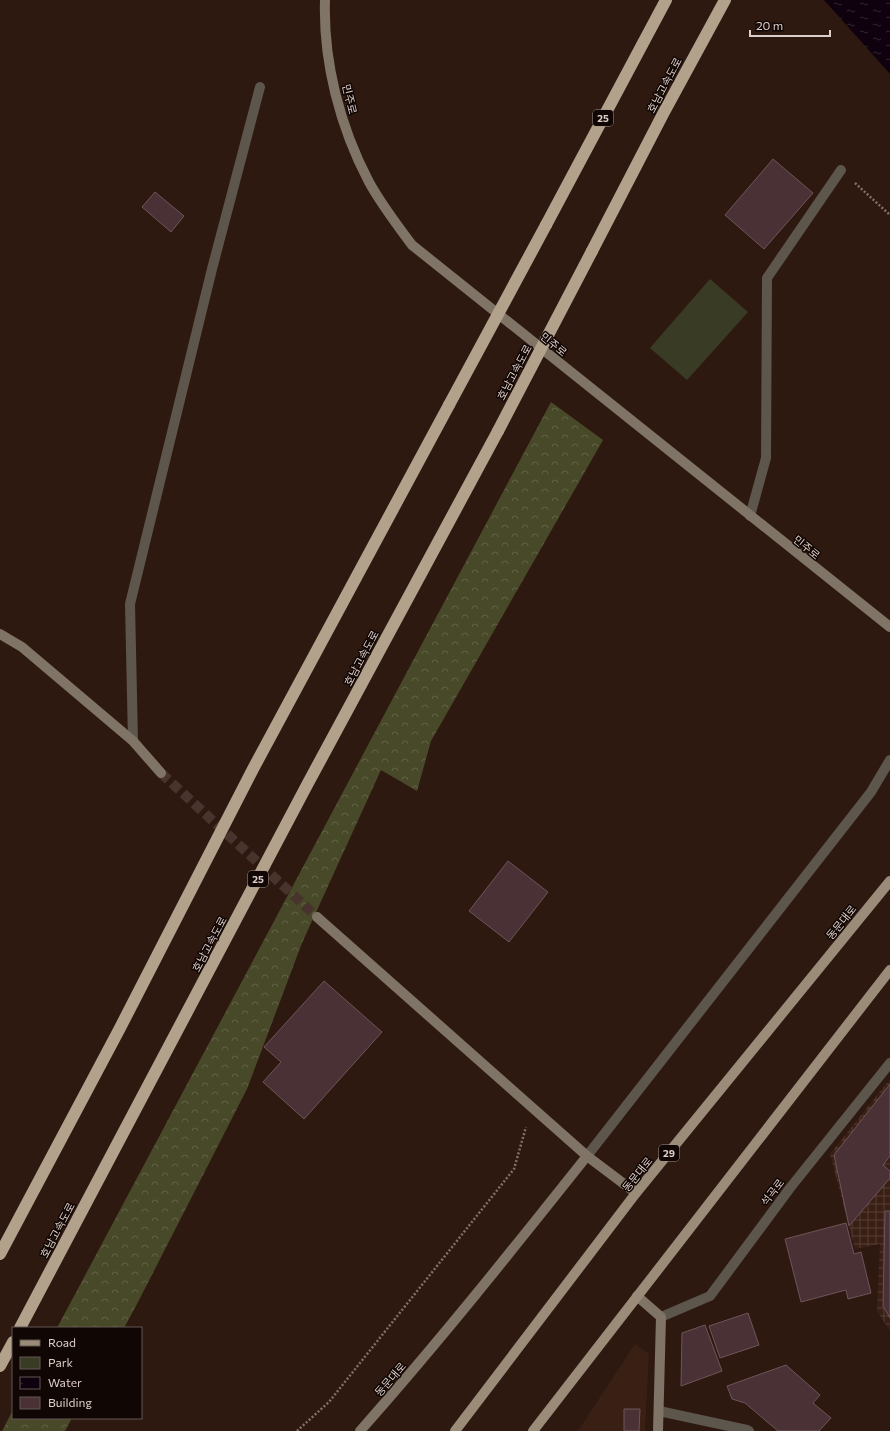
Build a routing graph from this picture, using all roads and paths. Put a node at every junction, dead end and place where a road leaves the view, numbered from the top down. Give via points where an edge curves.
1 (325, 0) edge
2 (725, 0) edge
3 (663, 5) edge
4 (260, 87) dead end
5 (841, 170) joint
6 (890, 215) edge
7 (750, 516) junction
8 (890, 627) edge
9 (0, 634) edge
10 (133, 741) junction
11 (890, 760) edge
12 (161, 773) tunnel mouth
13 (890, 881) edge
14 (317, 917) tunnel mouth
15 (890, 970) edge
16 (890, 1063) edge
17 (532, 1106) junction
18 (587, 1156) junction
19 (636, 1193) junction
20 (0, 1254) edge
21 (638, 1296) junction
22 (661, 1317) junction
23 (21, 1327) edge
24 (12, 1344) edge
25 (0, 1366) edge
26 (659, 1410) junction
27 (297, 1431) edge
28 (360, 1431) edge
29 (455, 1431) edge
30 (533, 1431) edge
31 (658, 1431) edge
32 (749, 1431) edge

1 - 7 street, 민주로 via 324,23 330,69 340,111 353,148 387,212 412,245
2 - 23 highway, 호남고속도로 / 25, bridge via 662,114 498,431 307,785
3 - 20 highway, 25, bridge via 253,769
4 - 10 street via 212,269 130,604
5 - 6 path
5 - 7 street via 767,278 766,458
7 - 8 street, 민주로
9 - 10 street via 22,647
10 - 12 street
11 - 18 street via 871,792
13 - 19 main road, 동문대로 / 29
14 - 17 street
15 - 21 main road
16 - 22 street, 석곡로 via 790,1188 710,1296
17 - 18 street
17 - 27 path via 514,1169 329,1402
18 - 19 street
18 - 28 street, 동문대로 via 422,1361
19 - 29 main road, 동문대로 / 29
21 - 22 street
21 - 30 main road
22 - 26 street
24 - 25 highway
26 - 31 street
26 - 32 street

